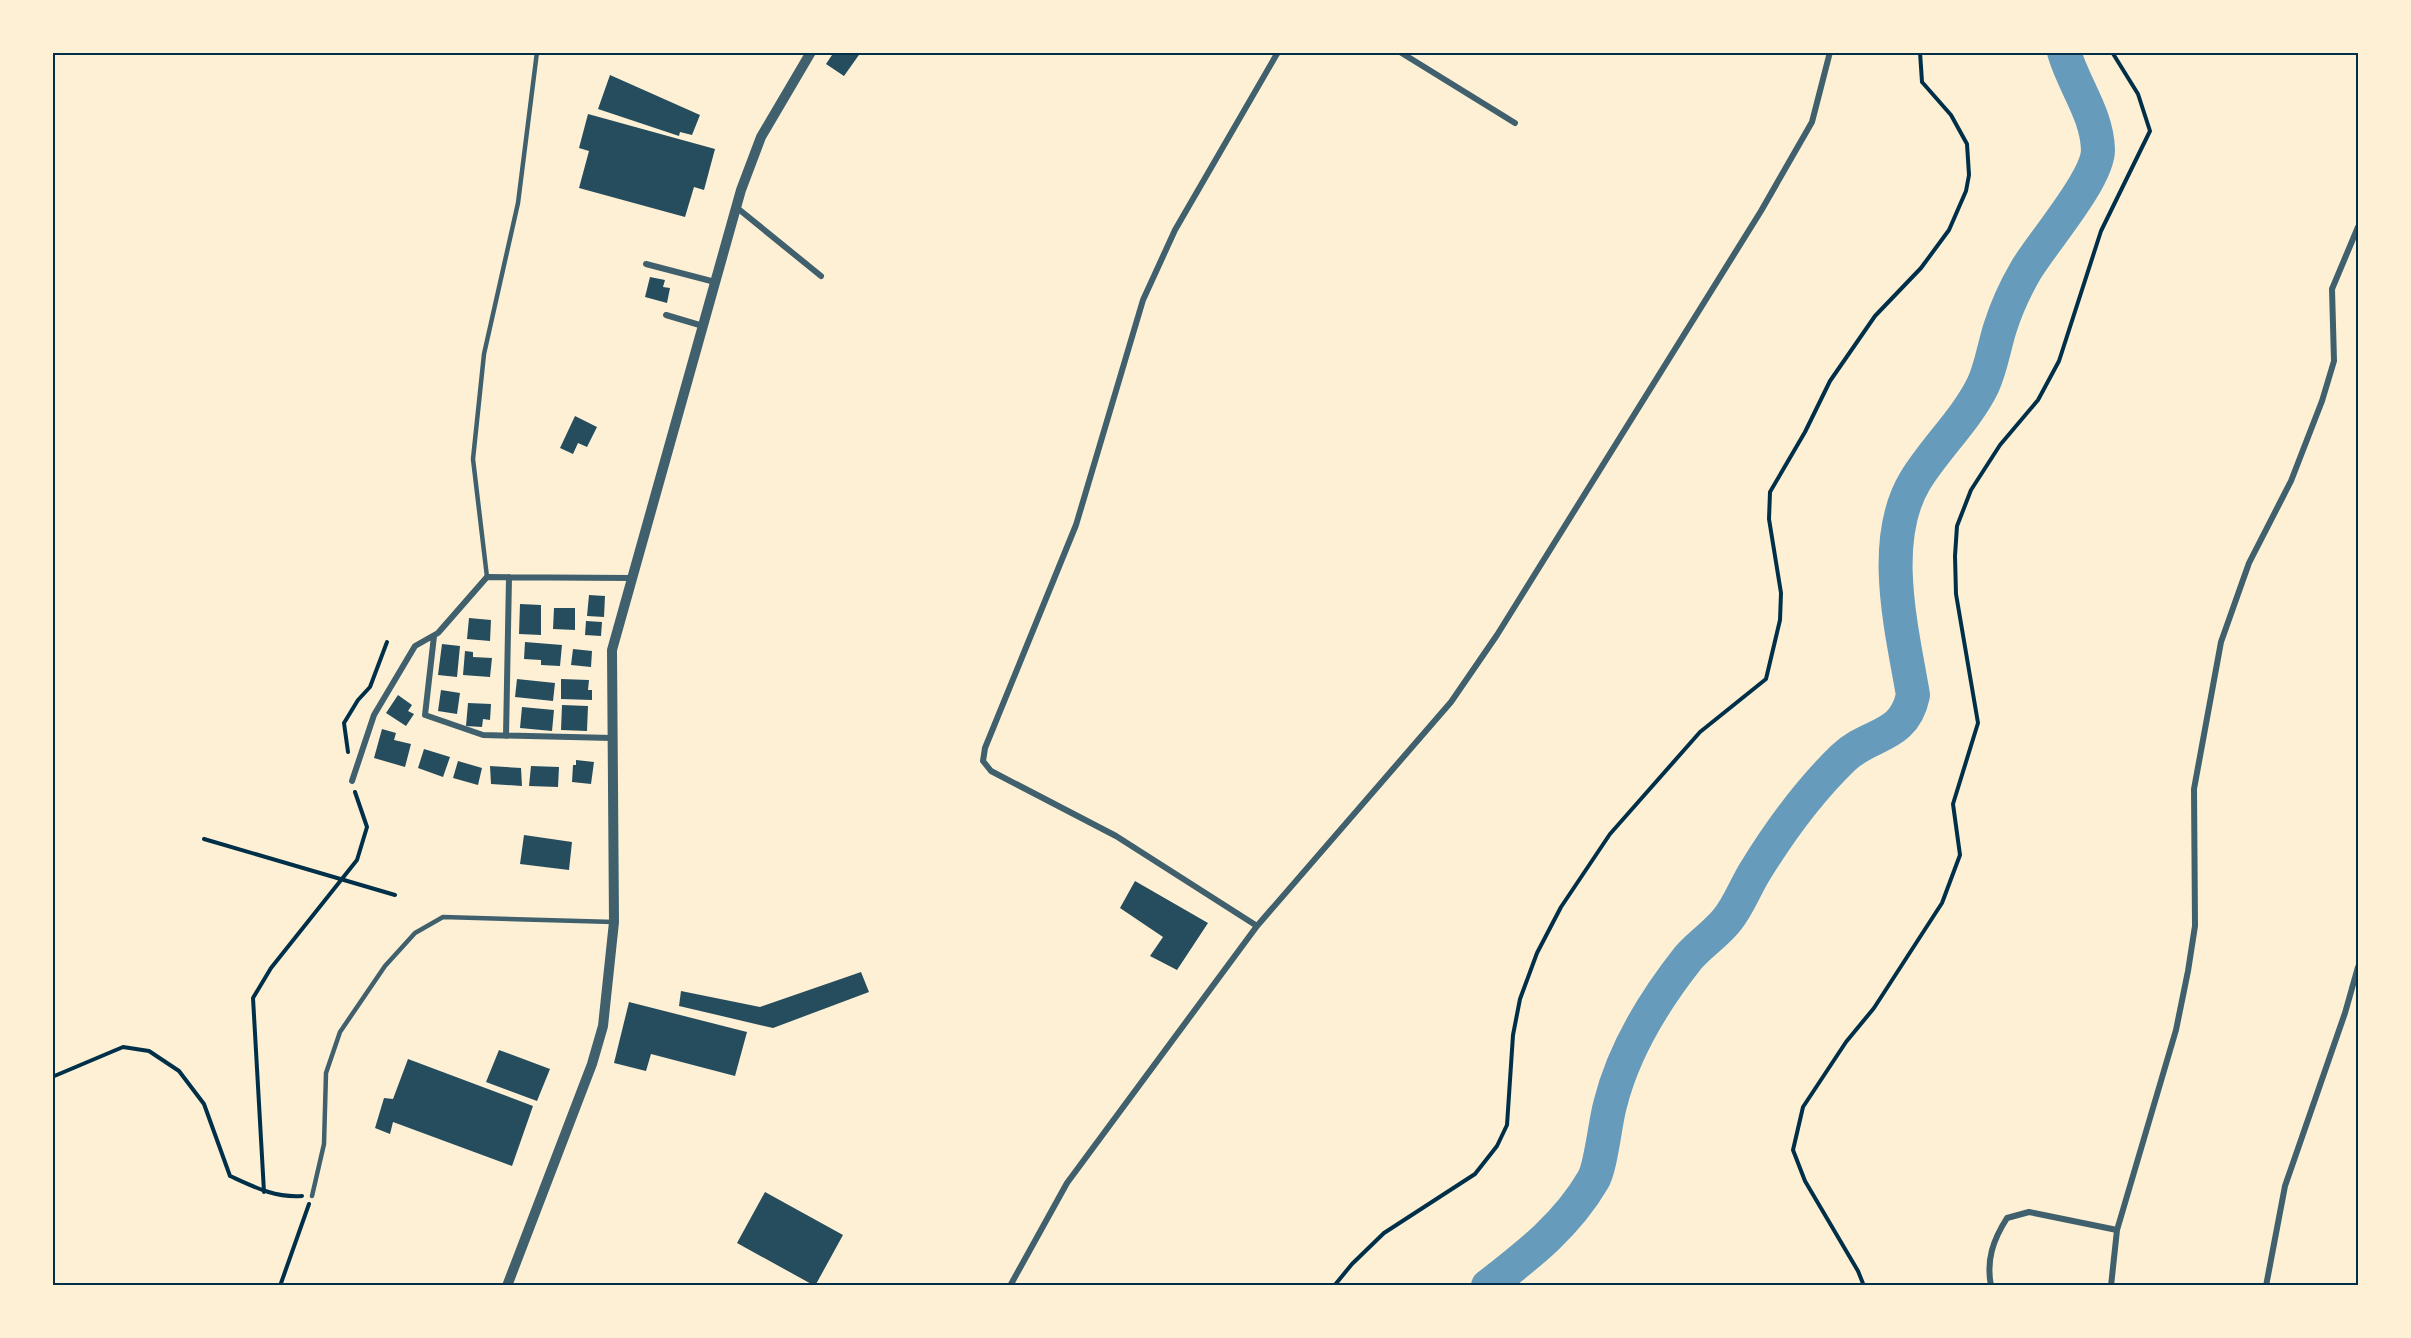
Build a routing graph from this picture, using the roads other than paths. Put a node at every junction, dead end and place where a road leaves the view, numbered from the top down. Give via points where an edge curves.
1 (537, 52) edge
2 (811, 52) edge
3 (1278, 52) edge
4 (1400, 52) edge
5 (1830, 52) edge
6 (1515, 123) dead end
7 (736, 207) junction
8 (2358, 227) edge
9 (646, 264) dead end
10 (821, 276) dead end
11 (715, 282) junction
12 (666, 315) dead end
13 (703, 326) junction
14 (487, 577) junction
15 (509, 577) junction
16 (632, 578) junction
17 (434, 636) junction
18 (506, 736) junction
19 (612, 738) junction
20 (352, 781) road end
21 (614, 922) junction
22 (1257, 926) junction
23 (2358, 968) edge
24 (312, 1196) road end
25 (2117, 1230) junction
26 (507, 1286) edge
27 (1010, 1286) edge
28 (1991, 1286) edge
29 (2111, 1286) edge
30 (2266, 1286) edge

1 - 14 lane via 518,203 484,354 473,459
2 - 7 street via 761,137
3 - 22 street via 1175,230 1143,300 1076,525 983,761 992,771 1116,836
4 - 6 street
5 - 22 street via 1812,122 1767,201 1497,635 1450,702
7 - 10 street
7 - 11 street
8 - 25 street via 2332,289 2334,361 2322,401 2291,480 2249,563 2221,642 2194,789 2195,926 2188,971 2176,1030
9 - 11 street
11 - 13 street
12 - 13 street
13 - 16 street
14 - 15 street
14 - 17 street
15 - 16 street
15 - 18 street
16 - 19 street via 612,650
17 - 18 street via 425,715 483,735
17 - 20 street via 415,646 374,715
18 - 19 street
19 - 21 street
21 - 24 lane via 443,917 416,933 385,966 340,1032 326,1073 324,1144
21 - 26 street via 603,1026 592,1064
22 - 27 street via 1067,1183
23 - 30 street via 2285,1186
25 - 28 street via 2029,1212 2007,1218 1994,1238 1988,1270
25 - 29 street

